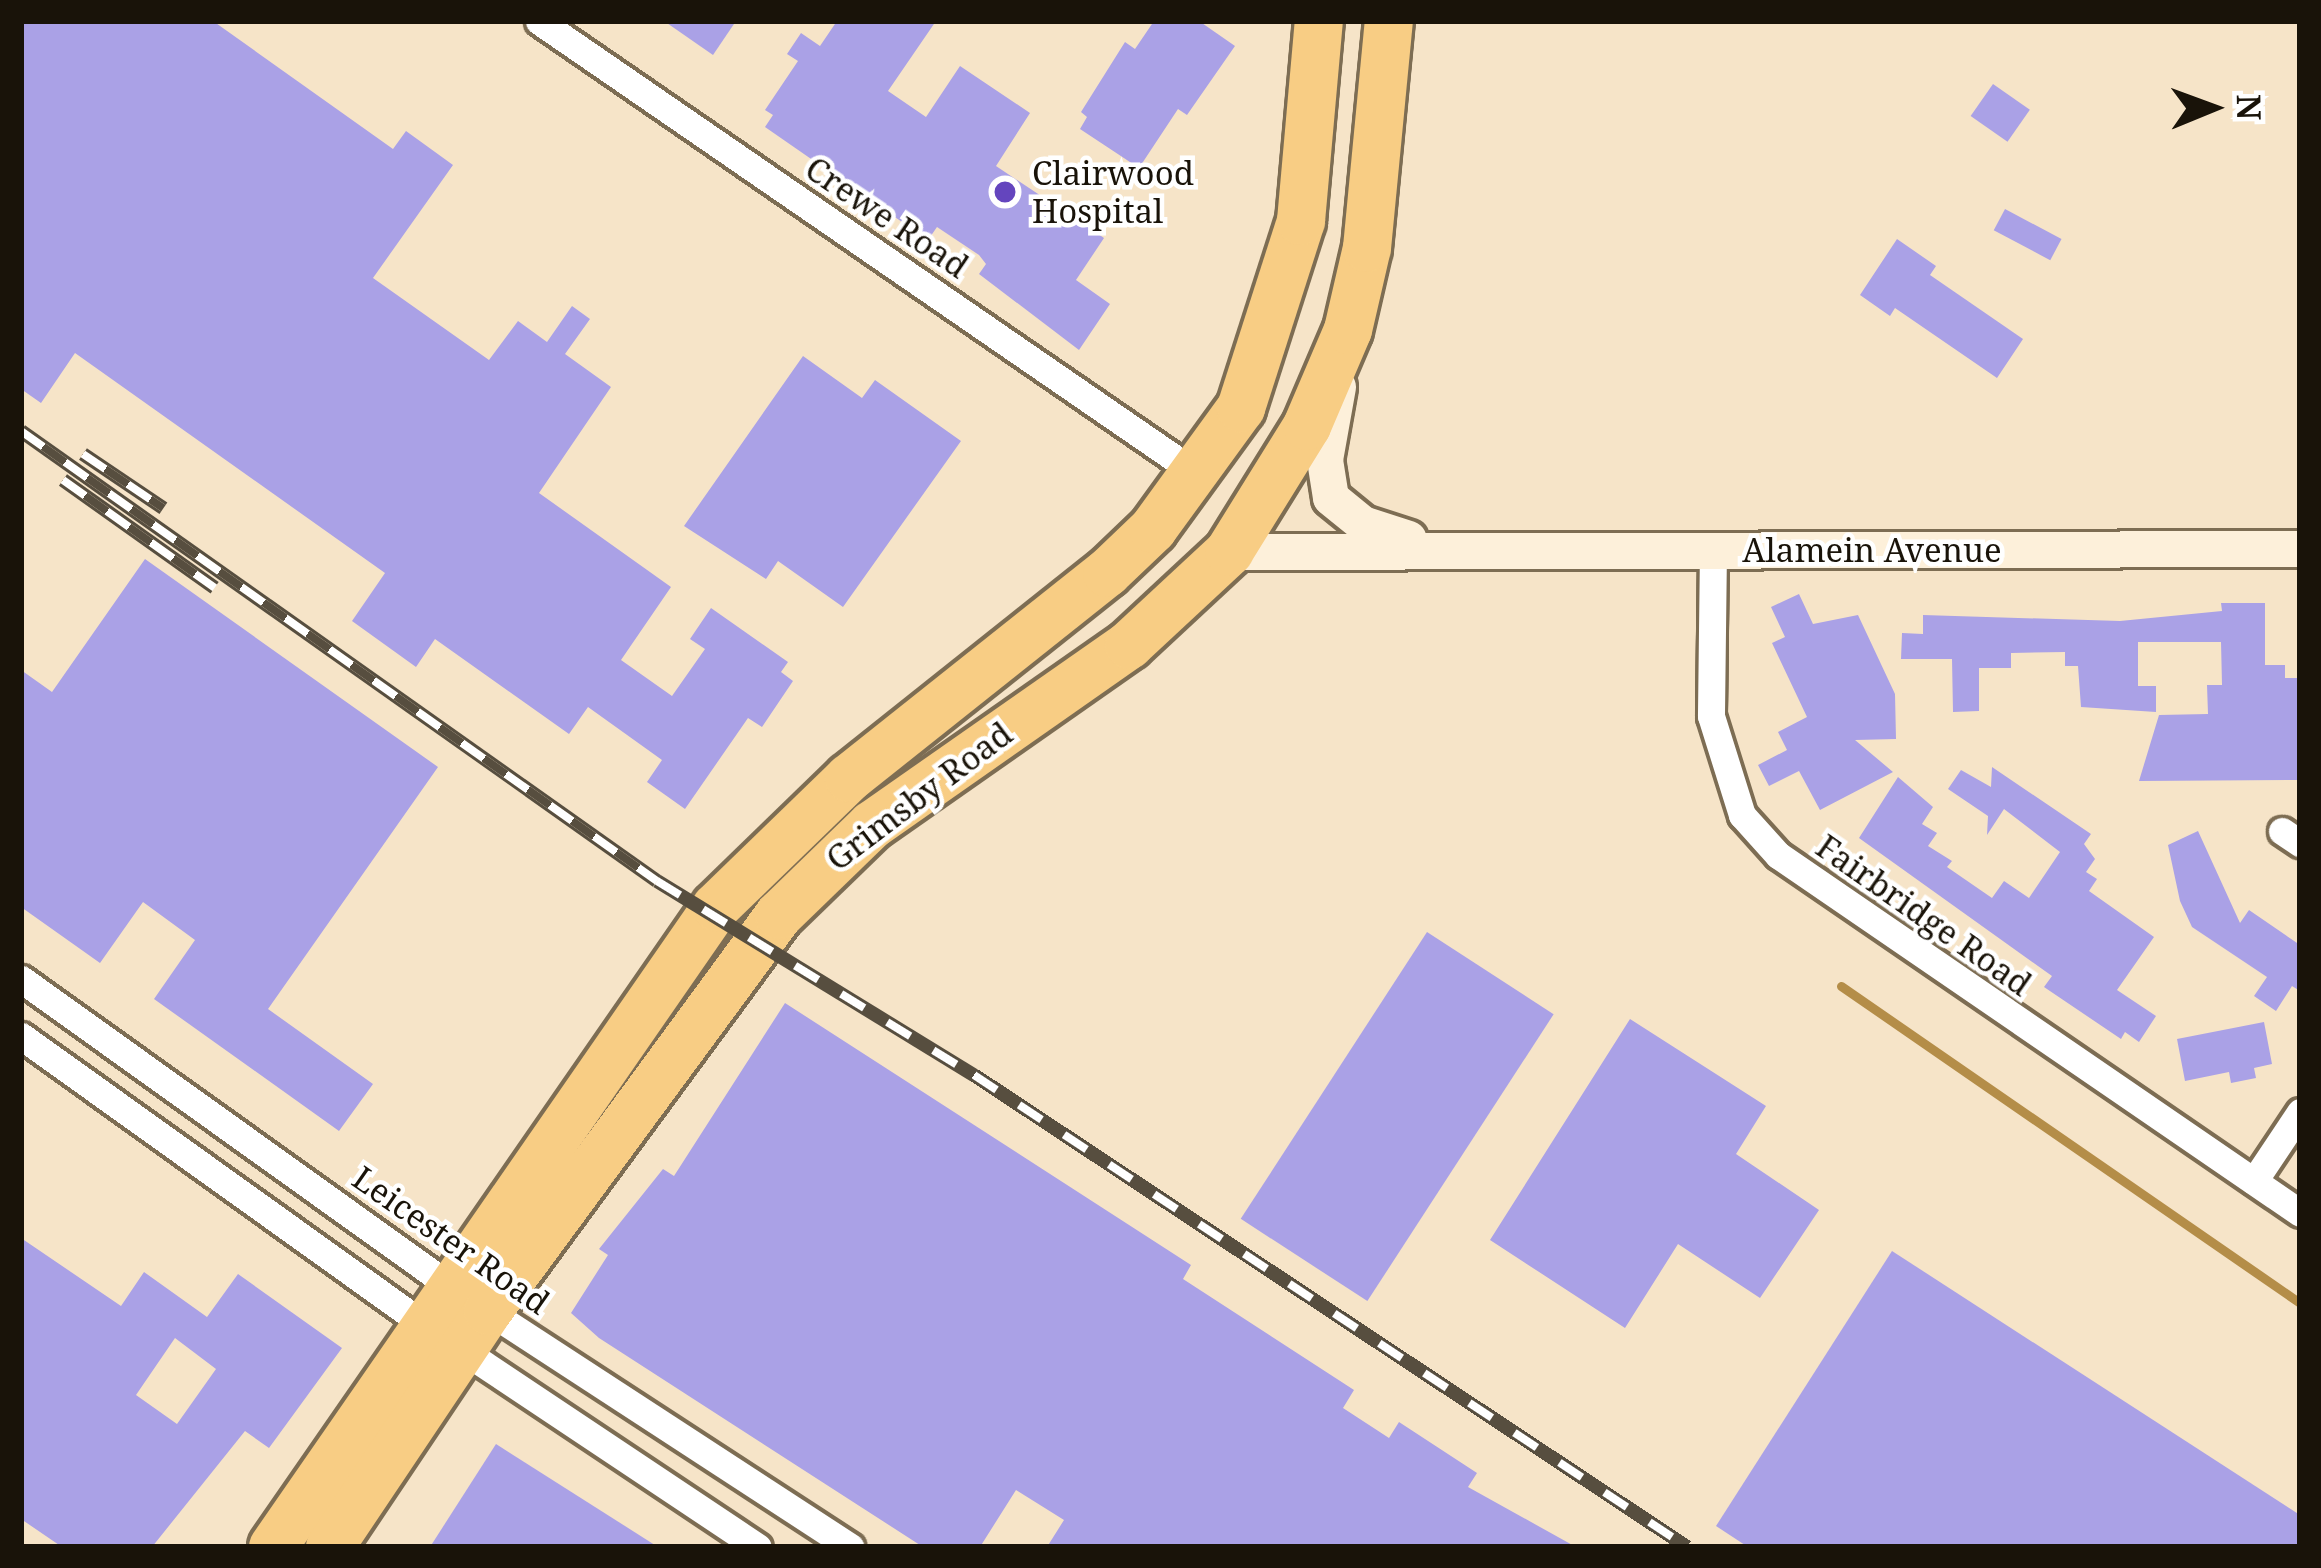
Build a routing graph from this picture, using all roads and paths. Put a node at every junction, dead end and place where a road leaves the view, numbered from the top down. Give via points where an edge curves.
1 (539, 21) edge
2 (1319, 21) edge
3 (1388, 21) edge
4 (1348, 331) junction
5 (1196, 473) junction
6 (1444, 548) junction
7 (1713, 549) junction
8 (2300, 549) edge
9 (1229, 552) junction
10 (784, 834) junction
11 (820, 871) junction
12 (21, 979) edge
13 (21, 1036) edge
14 (2300, 1112) edge
15 (2254, 1181) junction
16 (2300, 1213) edge
17 (457, 1318) junction
18 (273, 1547) edge
19 (330, 1547) edge
20 (758, 1547) edge
21 (850, 1547) edge

1 - 5 street, Crewe Road
2 - 5 highway, Grimsby Road via 1306,181 1284,285 1240,408
3 - 4 highway, Grimsby Road via 1367,248
4 - 6 street, Alamein Avenue via 1325,460 1331,498 1363,524
4 - 9 highway, Grimsby Road via 1306,426
5 - 10 highway, Grimsby Road via 1153,529 1089,588
6 - 7 street, Alamein Avenue
6 - 9 street, Alamein Avenue
7 - 8 street, Alamein Avenue
7 - 15 street, Fairbridge Road via 1711,716 1742,815 1778,855
9 - 11 highway, Grimsby Road via 1129,644 872,825
10 - 11 highway
10 - 17 highway, Grimsby Road via 710,915
11 - 17 highway, Grimsby Road
12 - 17 street, Leicester Road
13 - 17 street, Leicester Road
14 - 15 street
15 - 16 street, Fairbridge Road
17 - 18 highway, Grimsby Road
17 - 19 highway, Grimsby Road
17 - 20 street, Leicester Road
17 - 21 street, Leicester Road

